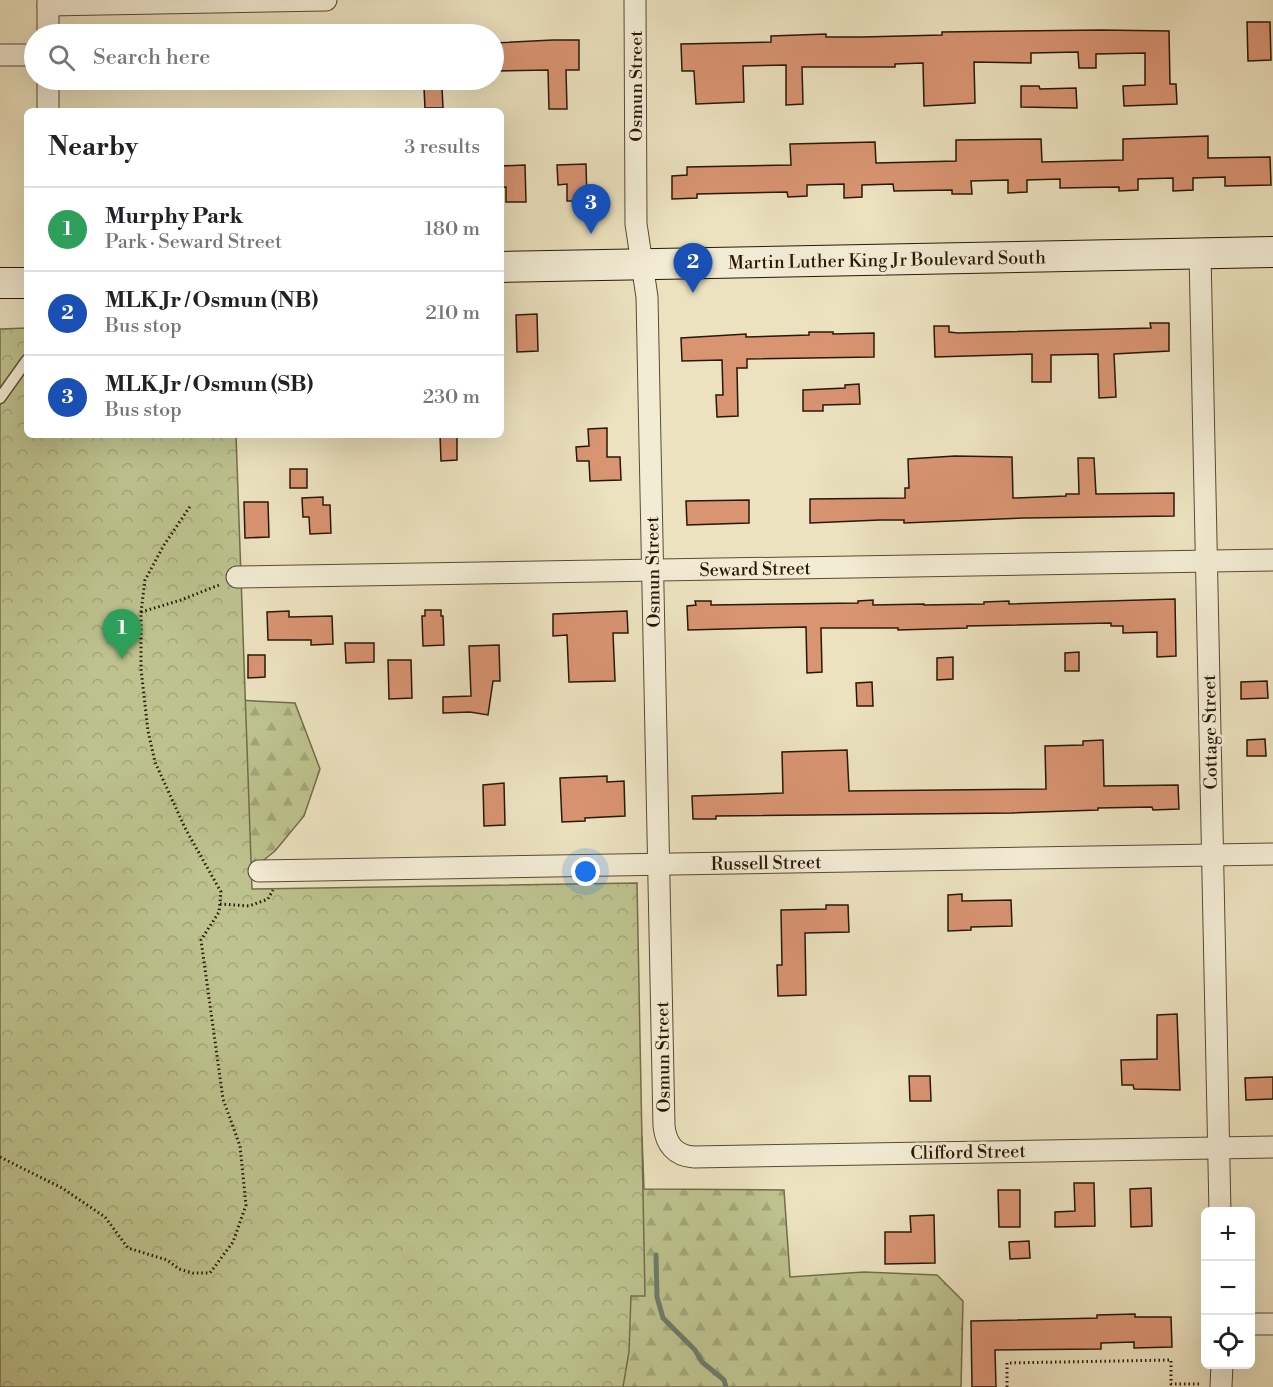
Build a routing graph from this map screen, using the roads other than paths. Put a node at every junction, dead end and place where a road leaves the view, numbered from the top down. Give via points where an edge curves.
1 (326, 0) edge
2 (635, 0) edge
3 (48, 2) edge
4 (48, 24) edge
5 (0, 55) edge
6 (24, 55) edge
7 (48, 90) edge
8 (48, 108) edge
9 (1273, 252) edge
10 (1200, 253) junction
11 (643, 265) junction
12 (504, 267) edge
13 (0, 283) edge
14 (24, 283) edge
15 (24, 364) edge
16 (0, 398) edge
17 (1273, 560) edge
18 (1206, 561) junction
19 (653, 570) junction
20 (237, 577) road end
21 (1273, 854) edge
22 (1213, 855) junction
23 (659, 864) junction
24 (267, 878) road end
25 (668, 1143) joint
26 (1273, 1147) edge
27 (1219, 1148) junction
28 (1220, 1207) edge
29 (1255, 1324) edge
30 (1273, 1324) edge
31 (1221, 1369) edge
32 (1221, 1387) edge

1 - 3 street
2 - 11 street, Osmun Street via 636,224
3 - 4 street
5 - 6 street
7 - 8 street
9 - 10 main road, Martin Luther King Jr Boulevard South
10 - 11 main road, Martin Luther King Jr Boulevard South
10 - 18 street, Cottage Street
11 - 12 main road, Martin Luther King Jr Boulevard South
11 - 19 street, Osmun Street
13 - 14 main road
15 - 16 lane
17 - 18 street, Seward Street
18 - 19 street, Seward Street
18 - 22 street, Cottage Street
19 - 20 street, Seward Street
19 - 23 street, Osmun Street
21 - 22 street, Russell Street
22 - 23 street, Russell Street
22 - 27 street, Cottage Street
23 - 24 street, Russell Street
23 - 25 street, Osmun Street via 664,1126
25 - 27 street, Clifford Street via 680,1154 694,1157
26 - 27 street, Clifford Street
27 - 28 street, Cottage Street
29 - 30 street
31 - 32 street

